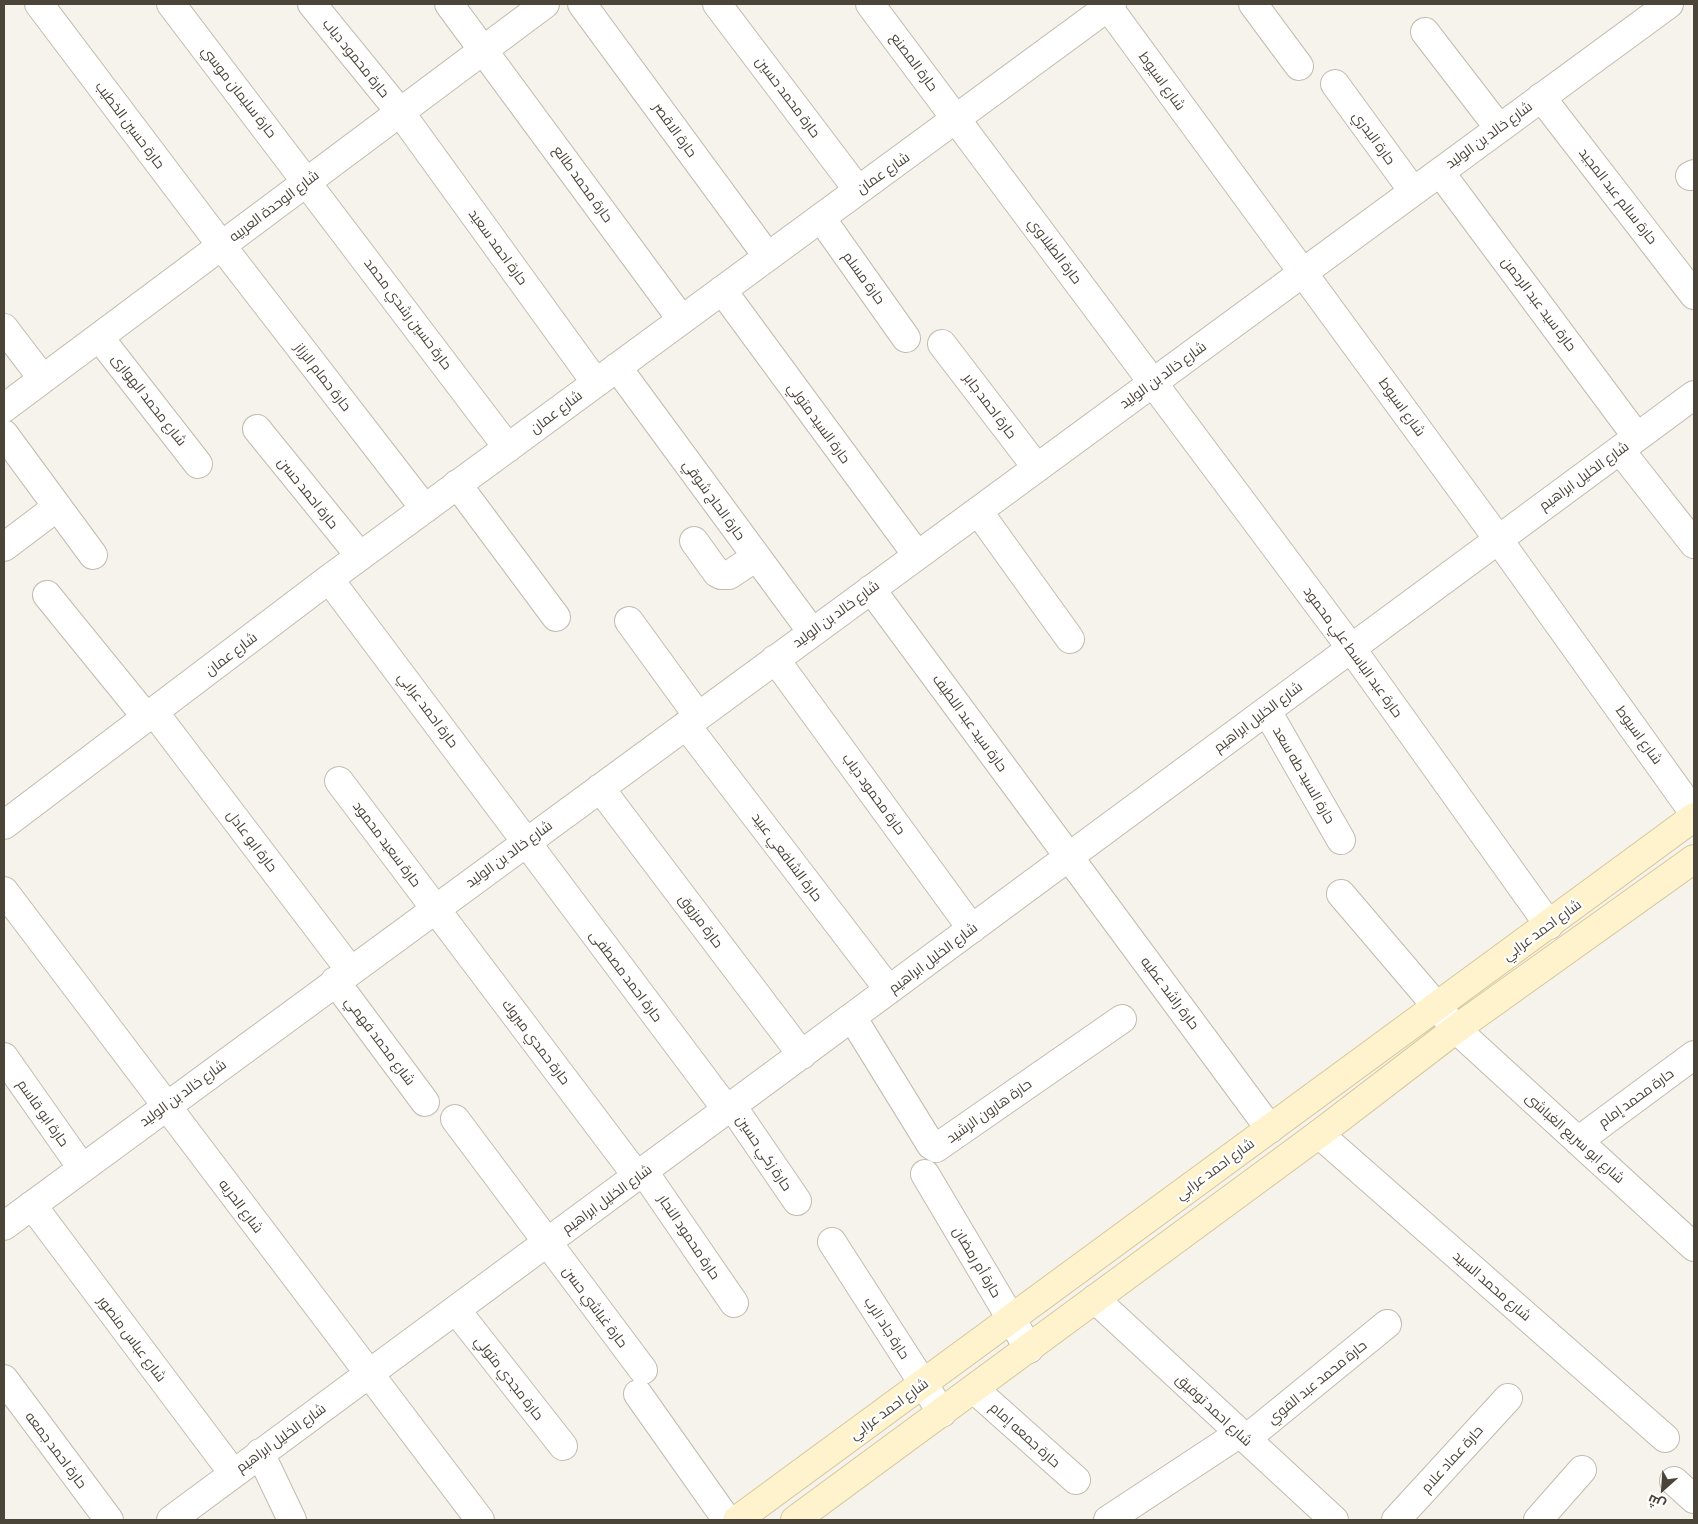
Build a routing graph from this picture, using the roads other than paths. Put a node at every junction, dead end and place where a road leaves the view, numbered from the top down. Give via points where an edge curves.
1 (39, 4) edge
2 (171, 4) edge
3 (312, 4) edge
4 (449, 4) edge
5 (545, 4) edge
6 (582, 4) edge
7 (717, 4) edge
8 (870, 4) edge
9 (1253, 4) edge
10 (1669, 4) edge
11 (1109, 5) edge
12 (1425, 32) dead end
13 (484, 49) junction
14 (1300, 66) dead end
15 (1335, 84) dead end
16 (1541, 97) junction
17 (400, 112) junction
18 (957, 120) junction
19 (1499, 128) junction
20 (1440, 172) junction
21 (307, 181) junction
22 (858, 190) junction
23 (1413, 191) junction
24 (821, 218) junction
25 (221, 246) junction
26 (768, 257) junction
27 (1303, 273) junction
28 (722, 290) junction
29 (1694, 295) edge
30 (682, 320) junction
31 (4, 328) edge
32 (99, 337) junction
33 (906, 338) dead end
34 (942, 344) dead end
35 (606, 375) junction
36 (43, 379) junction
37 (1153, 382) junction
38 (1694, 395) edge
39 (4, 408) edge
40 (257, 429) dead end
41 (4, 434) edge
42 (1629, 443) junction
43 (508, 448) junction
44 (198, 464) dead end
45 (1037, 468) junction
46 (457, 484) junction
47 (57, 507) junction
48 (425, 508) junction
49 (978, 511) junction
50 (1498, 539) junction
51 (694, 541) dead end
52 (1694, 544) edge
53 (4, 547) edge
54 (93, 555) dead end
55 (917, 555) junction
56 (360, 556) junction
57 (756, 557) junction
58 (329, 579) junction
59 (871, 589) junction
60 (46, 595) dead end
61 (556, 617) dead end
62 (629, 621) dead end
63 (812, 632) junction
64 (1070, 639) dead end
65 (1352, 648) junction
66 (775, 659) junction
67 (1267, 711) junction
68 (150, 715) junction
69 (692, 720) junction
70 (339, 781) dead end
71 (600, 788) junction
72 (1694, 813) edge
73 (1694, 817) edge
74 (4, 825) edge
75 (1341, 840) dead end
76 (526, 841) junction
77 (1069, 857) junction
78 (1694, 859) edge
79 (4, 891) edge
80 (1341, 894) dead end
81 (436, 907) junction
82 (1549, 925) junction
83 (972, 928) junction
84 (342, 975) junction
85 (889, 990) junction
86 (1436, 1006) junction
87 (852, 1017) junction
88 (1122, 1019) dead end
89 (1456, 1030) junction
90 (802, 1055) junction
91 (1694, 1055) edge
92 (4, 1057) edge
93 (425, 1102) dead end
94 (165, 1106) junction
95 (729, 1108) junction
96 (455, 1119) dead end
97 (1270, 1129) junction
98 (1319, 1134) junction
99 (1578, 1141) junction
100 (82, 1168) junction
101 (640, 1174) junction
102 (925, 1174) dead end
103 (797, 1201) dead end
104 (32, 1205) junction
105 (4, 1226) edge
106 (1689, 1234) edge
107 (832, 1242) dead end
108 (546, 1243) junction
109 (1095, 1299) junction
110 (734, 1303) dead end
111 (456, 1310) junction
112 (1011, 1319) junction
113 (1388, 1324) dead end
114 (1029, 1349) junction
115 (369, 1374) junction
116 (4, 1379) edge
117 (923, 1384) junction
118 (974, 1389) junction
119 (1508, 1398) dead end
120 (942, 1413) junction
121 (1243, 1436) junction
122 (1665, 1438) dead end
123 (562, 1446) dead end
124 (260, 1453) junction
125 (1582, 1470) dead end
126 (233, 1473) junction
127 (1076, 1480) dead end
128 (1674, 1481) dead end
129 (1694, 1499) edge
130 (469, 1516) edge
131 (1320, 1516) edge
132 (108, 1520) edge
133 (171, 1520) edge
134 (292, 1520) edge
135 (727, 1520) edge
136 (737, 1520) edge
137 (795, 1520) edge
138 (1108, 1520) edge
139 (1396, 1520) edge
140 (1538, 1520) edge

1 - 25 street, حارة حسين الخطيب
2 - 21 street, حارة سليمان موسي
3 - 17 street, حارة محمود دياب
4 - 13 street, حارة محمد طالع
5 - 13 street, شارع الوحدة العربيه
6 - 26 street, حارة الاقصر
7 - 22 street, حارة محمد حسين
8 - 18 street, حارة المصنع
9 - 14 street
10 - 16 street, شارع خالد بن الوليد
11 - 18 street, شارع عمان
11 - 27 street, شارع اسيوط
12 - 19 street
13 - 17 street, شارع الوحدة العربيه
13 - 30 street, حارة محمد طالع
15 - 23 street, حارة البدري
16 - 19 street, شارع خالد بن الوليد
16 - 29 street, حارة سالم عبد المجيد
17 - 21 street, شارع الوحدة العربيه
17 - 35 street, حارة احمد سعيد
18 - 22 street, شارع عمان
18 - 37 street, حارة الطبلاوي
19 - 20 street, شارع خالد بن الوليد
20 - 23 street, شارع خالد بن الوليد
20 - 42 street, حارة سيد عبد الرحمن
21 - 25 street, شارع الوحدة العربيه
21 - 43 street, حارة حسين رشدي محمد
22 - 24 street, شارع عمان
23 - 27 street, شارع خالد بن الوليد
24 - 26 street, شارع عمان
24 - 33 street, حارة مسلم
25 - 32 street, شارع الوحدة العربيه
25 - 48 street, حارة حمام الرزاز
26 - 28 street, شارع عمان
27 - 37 street, شارع خالد بن الوليد
27 - 50 street, شارع اسيوط
28 - 30 street, شارع عمان
28 - 55 street, حارة السيد متولي
30 - 35 street, شارع عمان
31 - 36 street
32 - 36 street, شارع الوحدة العربيه
32 - 44 street, شارع محمد الهوارى
34 - 45 street, حارة احمد جابر
35 - 43 street, شارع عمان
35 - 57 street, حارة الحاج شوقي
36 - 39 street, شارع الوحدة العربيه
37 - 45 street, شارع خالد بن الوليد
37 - 65 street, حارة عبد الباسط علي محمود
38 - 42 street, شارع الخليل ابراهيم
40 - 56 street, حارة احمد حسن
41 - 47 street
42 - 50 street, شارع الخليل ابراهيم
42 - 52 street, حارة سيد عبد الرحمن
43 - 46 street, شارع عمان
45 - 49 street, شارع خالد بن الوليد
46 - 48 street, شارع عمان
46 - 61 street
47 - 53 street
47 - 54 street
48 - 56 street, شارع عمان
49 - 55 street, شارع خالد بن الوليد
49 - 64 street
50 - 65 street, شارع الخليل ابراهيم
50 - 72 street, شارع اسيوط
51 - 57 street via 717,573 729,574
55 - 59 street, شارع خالد بن الوليد
56 - 58 street, شارع عمان
57 - 63 street, حارة الحاج شوقي
58 - 68 street, شارع عمان
58 - 76 street, حارة احمد عرابي
59 - 63 street, شارع خالد بن الوليد
59 - 77 street, حارة سيد عبد اللطيف
60 - 68 street, حارة ابو عادل
62 - 69 street, حارة الشافعي عبيد
63 - 66 street, شارع خالد بن الوليد
65 - 67 street, شارع الخليل ابراهيم
65 - 82 street, حارة عبد الباسط علي محمود
66 - 69 street, شارع خالد بن الوليد
66 - 83 street, حارة محمود دياب
67 - 75 street, حارة السيد طه سعد
67 - 77 street, شارع الخليل ابراهيم
68 - 74 street, شارع عمان
68 - 84 street, حارة ابو عادل
69 - 71 street, شارع خالد بن الوليد
69 - 85 street, حارة الشافعي عبيد
70 - 81 street, حارة سعيد محمود
71 - 76 street, شارع خالد بن الوليد
71 - 90 street, حارة مرزوق
73 - 82 street, شارع احمد عرابي
76 - 81 street, شارع خالد بن الوليد
76 - 95 street, حارة احمد مصطفى
77 - 83 street, شارع الخليل ابراهيم
77 - 97 street, حارة راشد عطيه
78 - 89 street
79 - 94 street, شارع الحريه
80 - 86 street, شارع ابو سريع الغباشى
81 - 84 street, شارع خالد بن الوليد
81 - 101 street, حارة حمدي مبروك
82 - 86 street, شارع احمد عرابي
83 - 85 street, شارع الخليل ابراهيم
84 - 93 street, شارع محمد فهمي
84 - 94 street, شارع خالد بن الوليد
85 - 87 street, شارع الخليل ابراهيم
86 - 89 street, شارع ابو سريع الغباشى
86 - 97 street, شارع احمد عرابي
87 - 88 street, حارة هارون الرشيد via 931,1145 936,1148
87 - 90 street, شارع الخليل ابراهيم
89 - 98 street
89 - 99 street, شارع ابو سريع الغباشى
90 - 95 street, شارع الخليل ابراهيم
91 - 99 street, حارة محمد إمام
92 - 100 street, حارة ابو قاسم
94 - 100 street, شارع خالد بن الوليد
94 - 115 street, شارع الحريه
95 - 101 street, شارع الخليل ابراهيم
95 - 103 street, حارة زكي حسين
96 - 108 street, حارة غباشي حسن
97 - 112 street, شارع احمد عرابي
98 - 109 street
98 - 122 street, شارع محمد السيد
99 - 106 street, شارع ابو سريع الغباشى
100 - 104 street, شارع خالد بن الوليد
101 - 108 street, شارع الخليل ابراهيم
101 - 110 street, حارة محمود النجار
102 - 112 street, حارة أم رمضان
104 - 105 street, شارع خالد بن الوليد
104 - 126 street, شارع عباس منصور
107 - 117 street, حارة جاد الرب
108 - 111 street, شارع الخليل ابراهيم
108 - 135 street, حارة غباشي حسن via 641,1382
109 - 114 street
109 - 121 street, شارع احمد توفيق
111 - 115 street, شارع الخليل ابراهيم
111 - 123 street, حارة مجدي متولي
112 - 114 street, حارة أم رمضان
112 - 117 street, شارع احمد عرابي
113 - 121 street, حارة محمد عبد القوي
114 - 118 street
115 - 124 street, شارع الخليل ابراهيم
115 - 130 street, شارع الحريه
116 - 132 street, حارة احمد جمعه
117 - 120 street, حارة جاد الرب
117 - 136 street, شارع احمد عرابي
118 - 120 street
118 - 127 street, حارة جمعه إمام
119 - 139 street, حارة عماد علام
120 - 137 street
121 - 131 street, شارع احمد توفيق
121 - 138 street, حارة محمد عبد القوي
124 - 126 street, شارع الخليل ابراهيم
124 - 134 street
125 - 140 street
126 - 133 street, شارع الخليل ابراهيم
128 - 129 street

